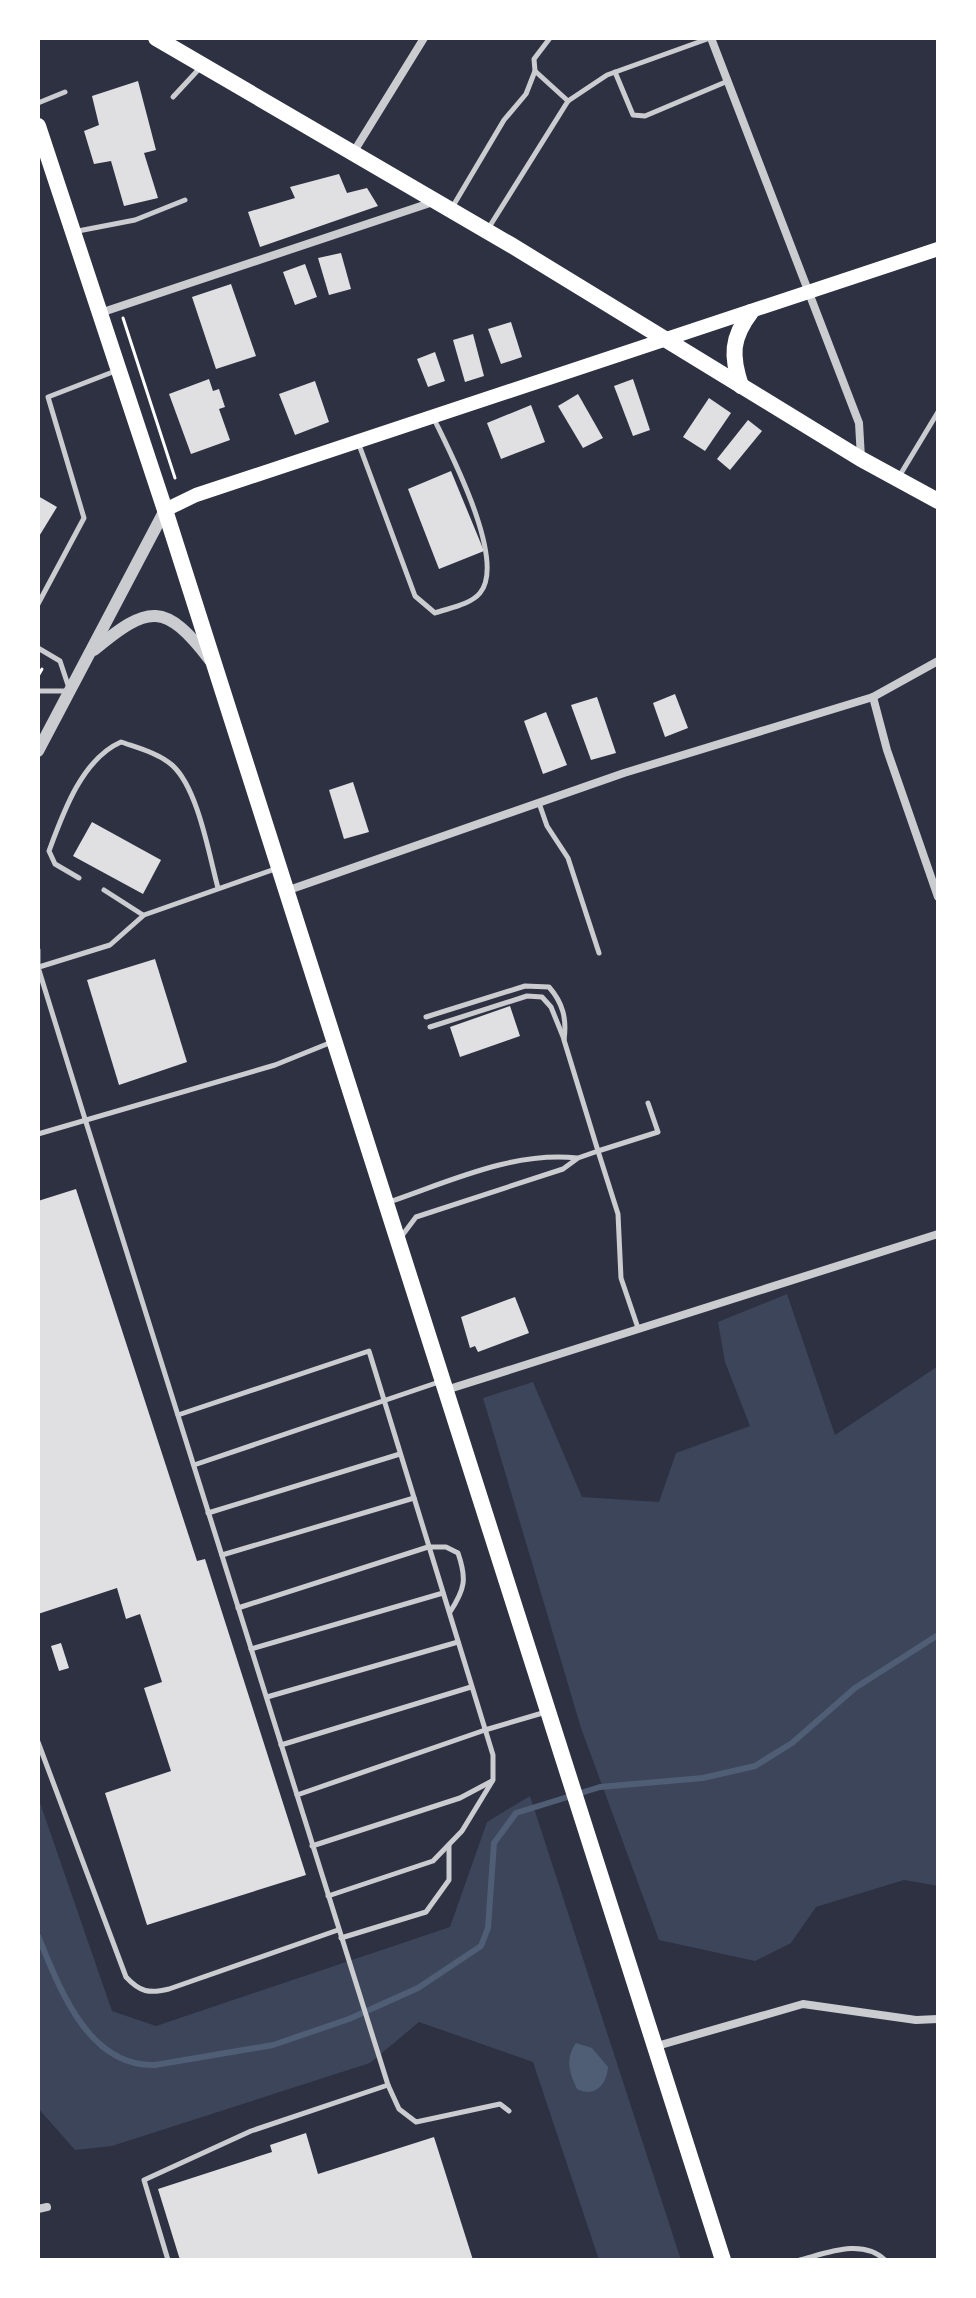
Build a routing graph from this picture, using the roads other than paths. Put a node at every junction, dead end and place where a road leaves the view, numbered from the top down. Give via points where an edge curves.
1 (156, 38) edge
2 (424, 38) edge
3 (550, 38) edge
4 (711, 38) edge
5 (202, 65) junction
6 (535, 71) junction
7 (615, 72) junction
8 (728, 81) junction
9 (65, 92) dead end
10 (173, 97) dead end
11 (568, 101) junction
12 (38, 103) edge
13 (38, 126) edge
14 (353, 153) junction
15 (43, 160) edge
16 (185, 200) dead end
17 (443, 206) junction
18 (73, 232) junction
19 (486, 232) junction
20 (938, 249) edge
21 (809, 292) junction
22 (751, 312) junction
23 (99, 313) junction
24 (663, 341) junction
25 (118, 370) junction
26 (741, 386) junction
27 (48, 397) junction
28 (38, 400) edge
29 (938, 412) edge
30 (433, 417) junction
31 (358, 442) junction
32 (861, 459) junction
33 (897, 479) junction
34 (938, 501) edge
35 (165, 510) junction
36 (38, 604) edge
37 (38, 648) edge
38 (89, 655) junction
39 (938, 661) edge
40 (212, 663) junction
41 (38, 691) edge
42 (70, 691) junction
43 (873, 697) junction
44 (38, 751) edge
45 (539, 803) junction
46 (278, 868) junction
47 (79, 878) dead end
48 (218, 888) junction
49 (104, 890) dead end
50 (285, 891) junction
51 (938, 897) edge
52 (144, 915) junction
53 (38, 950) edge
54 (599, 953) dead end
55 (38, 967) edge
56 (426, 1017) dead end
57 (430, 1027) dead end
58 (564, 1040) junction
59 (333, 1041) junction
60 (648, 1103) dead end
61 (85, 1119) junction
62 (38, 1134) edge
63 (598, 1151) junction
64 (578, 1158) junction
65 (386, 1203) junction
66 (938, 1234) edge
67 (398, 1241) junction
68 (638, 1328) junction
69 (444, 1386) junction
70 (384, 1400) junction
71 (178, 1415) junction
72 (400, 1454) junction
73 (194, 1465) junction
74 (414, 1498) junction
75 (208, 1513) junction
76 (428, 1547) junction
77 (222, 1555) junction
78 (443, 1593) junction
79 (238, 1608) junction
80 (449, 1612) junction
81 (458, 1642) junction
82 (251, 1649) junction
83 (472, 1687) junction
84 (267, 1697) junction
85 (549, 1712) junction
86 (485, 1730) junction
87 (38, 1742) edge
88 (281, 1745) junction
89 (493, 1780) junction
90 (297, 1795) junction
91 (449, 1844) junction
92 (312, 1846) junction
93 (328, 1896) junction
94 (338, 1929) junction
95 (341, 1938) junction
96 (938, 2019) edge
97 (657, 2046) junction
98 (388, 2085) junction
99 (509, 2111) dead end
100 (168, 2260) edge
101 (723, 2260) edge
102 (800, 2260) edge
103 (885, 2260) edge

1 - 5 main road
2 - 14 street
3 - 6 lane via 534,59
4 - 7 lane
4 - 8 street
5 - 10 lane
5 - 14 main road
6 - 11 lane
6 - 17 lane via 526,94
7 - 8 lane via 633,115 645,116
7 - 11 lane
8 - 21 street
9 - 12 lane
11 - 19 lane
13 - 15 main road
14 - 17 main road
15 - 18 main road
16 - 18 lane via 135,220
17 - 19 main road
17 - 23 street
18 - 23 main road
19 - 24 main road
20 - 21 main road
21 - 22 main road
21 - 32 street via 859,423
22 - 24 main road
22 - 26 main road via 737,330 733,347
23 - 25 main road
24 - 26 main road
24 - 30 main road
25 - 27 lane
25 - 35 main road
26 - 32 main road
27 - 28 lane
27 - 36 lane via 84,518
29 - 33 lane
30 - 31 main road
30 - 31 lane via 467,487 485,555 485,584 471,601 435,613 422,605
31 - 35 main road
32 - 33 main road
33 - 34 main road
35 - 38 street
35 - 40 main road
37 - 42 lane via 60,661
38 - 40 street via 127,624 161,616 186,630
38 - 42 street
39 - 43 street
40 - 46 main road
41 - 42 lane
42 - 44 street
43 - 45 street
43 - 51 street
45 - 50 street
45 - 54 lane via 568,858
46 - 48 lane
46 - 50 main road
47 - 48 lane via 55,864 49,851 89,767 121,742 149,752 183,778
48 - 52 lane
49 - 52 lane
50 - 59 main road
52 - 55 lane via 110,945
53 - 55 lane
55 - 61 lane
56 - 58 lane via 537,984 549,987 558,998 566,1023
57 - 58 lane via 527,996 542,997
58 - 63 lane
59 - 61 lane via 275,1065
59 - 65 main road
60 - 63 lane via 658,1132
61 - 62 lane
61 - 71 lane
63 - 64 lane
63 - 68 lane via 618,1214 621,1278
64 - 65 lane via 493,1167
64 - 67 lane via 563,1169 416,1217
65 - 67 main road
66 - 68 street
67 - 69 main road
68 - 69 street
69 - 70 lane
69 - 85 main road
70 - 71 lane via 369,1351
70 - 72 lane
70 - 73 lane
71 - 73 lane
72 - 74 lane
72 - 75 lane
73 - 75 lane
74 - 76 lane
74 - 77 lane
75 - 77 lane
76 - 78 lane
76 - 79 lane
76 - 80 lane via 458,1553 465,1585
77 - 79 lane
78 - 80 lane
78 - 82 lane
79 - 82 lane
80 - 81 lane
81 - 83 lane
81 - 84 lane
82 - 84 lane
83 - 86 lane
83 - 88 lane
84 - 88 lane
85 - 86 lane
85 - 97 main road
86 - 89 lane
86 - 90 lane
87 - 94 lane via 126,1977 137,1989 169,1989
88 - 90 lane
89 - 91 lane
89 - 92 lane via 432,1809
90 - 92 lane
91 - 93 lane via 433,1861
91 - 95 lane via 449,1880 426,1912
92 - 93 lane
93 - 94 lane
94 - 95 lane
95 - 98 lane
96 - 97 street via 803,2004
97 - 101 main road
98 - 99 lane via 399,2109 416,2122 500,2104
98 - 100 lane via 251,2131 144,2180
102 - 103 lane via 853,2248

